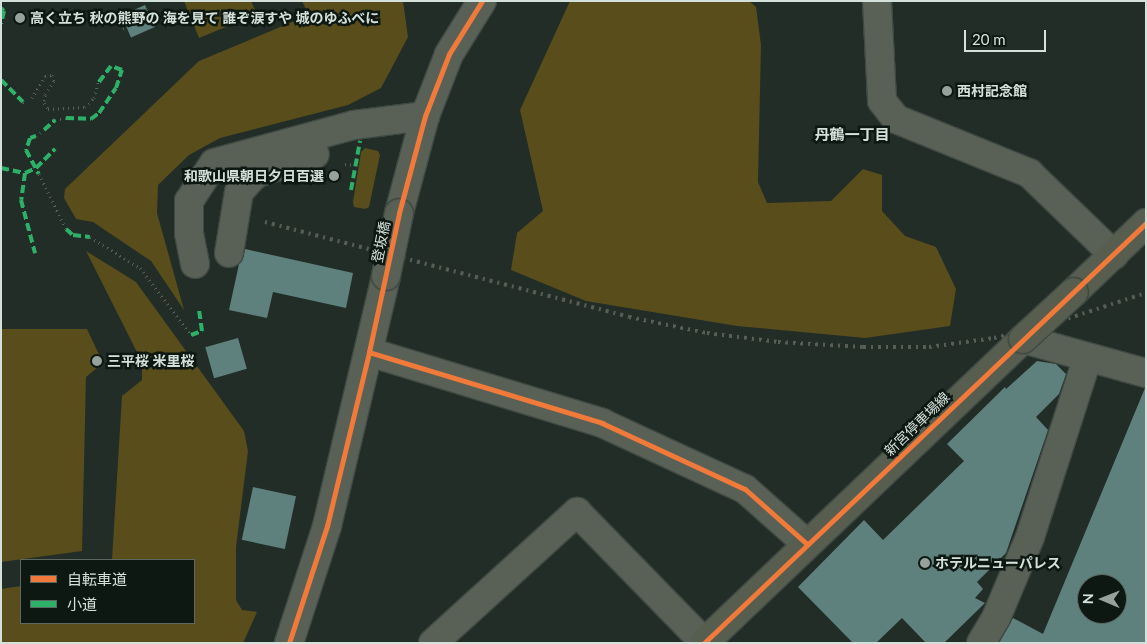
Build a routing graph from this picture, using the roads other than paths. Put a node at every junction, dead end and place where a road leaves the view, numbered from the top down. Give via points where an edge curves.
1 (482, 1) edge
2 (877, 1) edge
3 (425, 116) junction
4 (354, 125) junction
5 (1146, 223) edge
6 (229, 253) dead end
7 (1114, 255) junction
8 (195, 264) dead end
9 (1023, 339) junction
10 (369, 352) junction
11 (1087, 359) junction
12 (1146, 373) edge
13 (807, 544) junction
14 (704, 642) edge
15 (289, 643) edge
16 (434, 643) edge
17 (980, 643) edge

1 - 3 street, 登坂橋 via 449,54
2 - 7 street via 882,101 896,119 1029,173
3 - 4 street
3 - 10 street, 登坂橋, bridge via 399,213
4 - 6 street via 342,146 255,174 239,192
4 - 8 street via 214,163 189,201 189,234
5 - 7 main road, 新宮停車場線
7 - 9 main road, 新宮停車場線, bridge
9 - 11 street
9 - 13 main road, 新宮停車場線
10 - 13 street via 602,423 745,489
10 - 15 street, 登坂橋 via 327,526
11 - 12 street
11 - 17 street via 1030,537 996,618
13 - 14 main road, 新宮停車場線
14 - 16 street via 578,512

